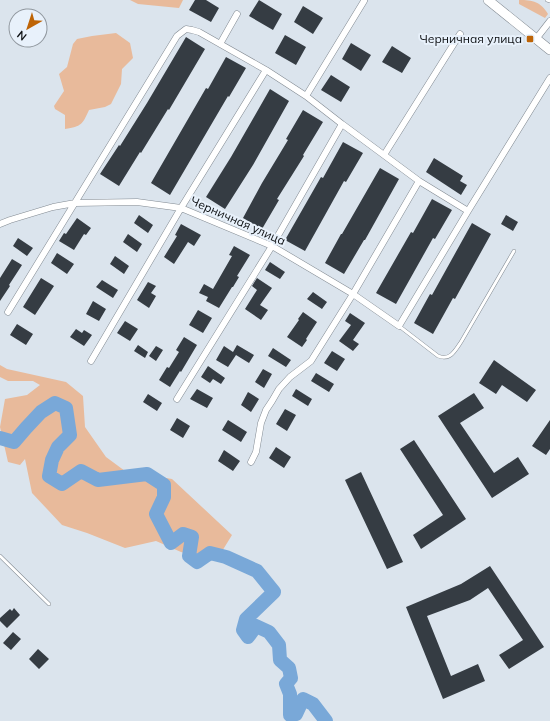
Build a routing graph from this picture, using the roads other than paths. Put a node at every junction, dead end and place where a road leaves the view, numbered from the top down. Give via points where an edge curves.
1 (488, 0) edge
2 (547, 0) edge
3 (364, 1) dead end
4 (550, 1) edge
5 (237, 14) dead end
6 (550, 21) edge
7 (460, 34) dead end
8 (536, 39) junction
9 (220, 44) junction
10 (550, 50) edge
11 (266, 70) junction
12 (550, 78) edge
13 (306, 96) junction
14 (342, 124) junction
15 (384, 155) junction
16 (419, 181) junction
17 (75, 203) junction
18 (181, 208) junction
19 (468, 212) junction
20 (0, 224) edge
21 (272, 246) junction
22 (514, 250) dead end
23 (353, 294) junction
24 (8, 312) dead end
25 (399, 326) junction
26 (91, 361) dead end
27 (177, 398) dead end
28 (252, 462) dead end
29 (0, 556) edge
30 (49, 604) dead end

1 - 8 main road
2 - 4 lane
3 - 13 street
5 - 9 street
6 - 8 street
7 - 15 street
8 - 10 main road
9 - 11 street
9 - 17 street via 192,30 186,29 177,36
11 - 13 street
11 - 18 street
12 - 19 street
13 - 14 street
14 - 15 street
14 - 21 street
15 - 16 street
16 - 19 street
16 - 23 street
17 - 18 street, Черничная улица via 137,202
17 - 20 street, Черничная улица via 52,207
17 - 24 street
18 - 21 street, Черничная улица
18 - 26 street
19 - 25 street
21 - 23 street, Черничная улица
21 - 27 street
22 - 25 lane via 461,342 448,357 438,356
23 - 25 street, Черничная улица
23 - 28 street via 311,361 290,377 272,400 261,422
29 - 30 lane

